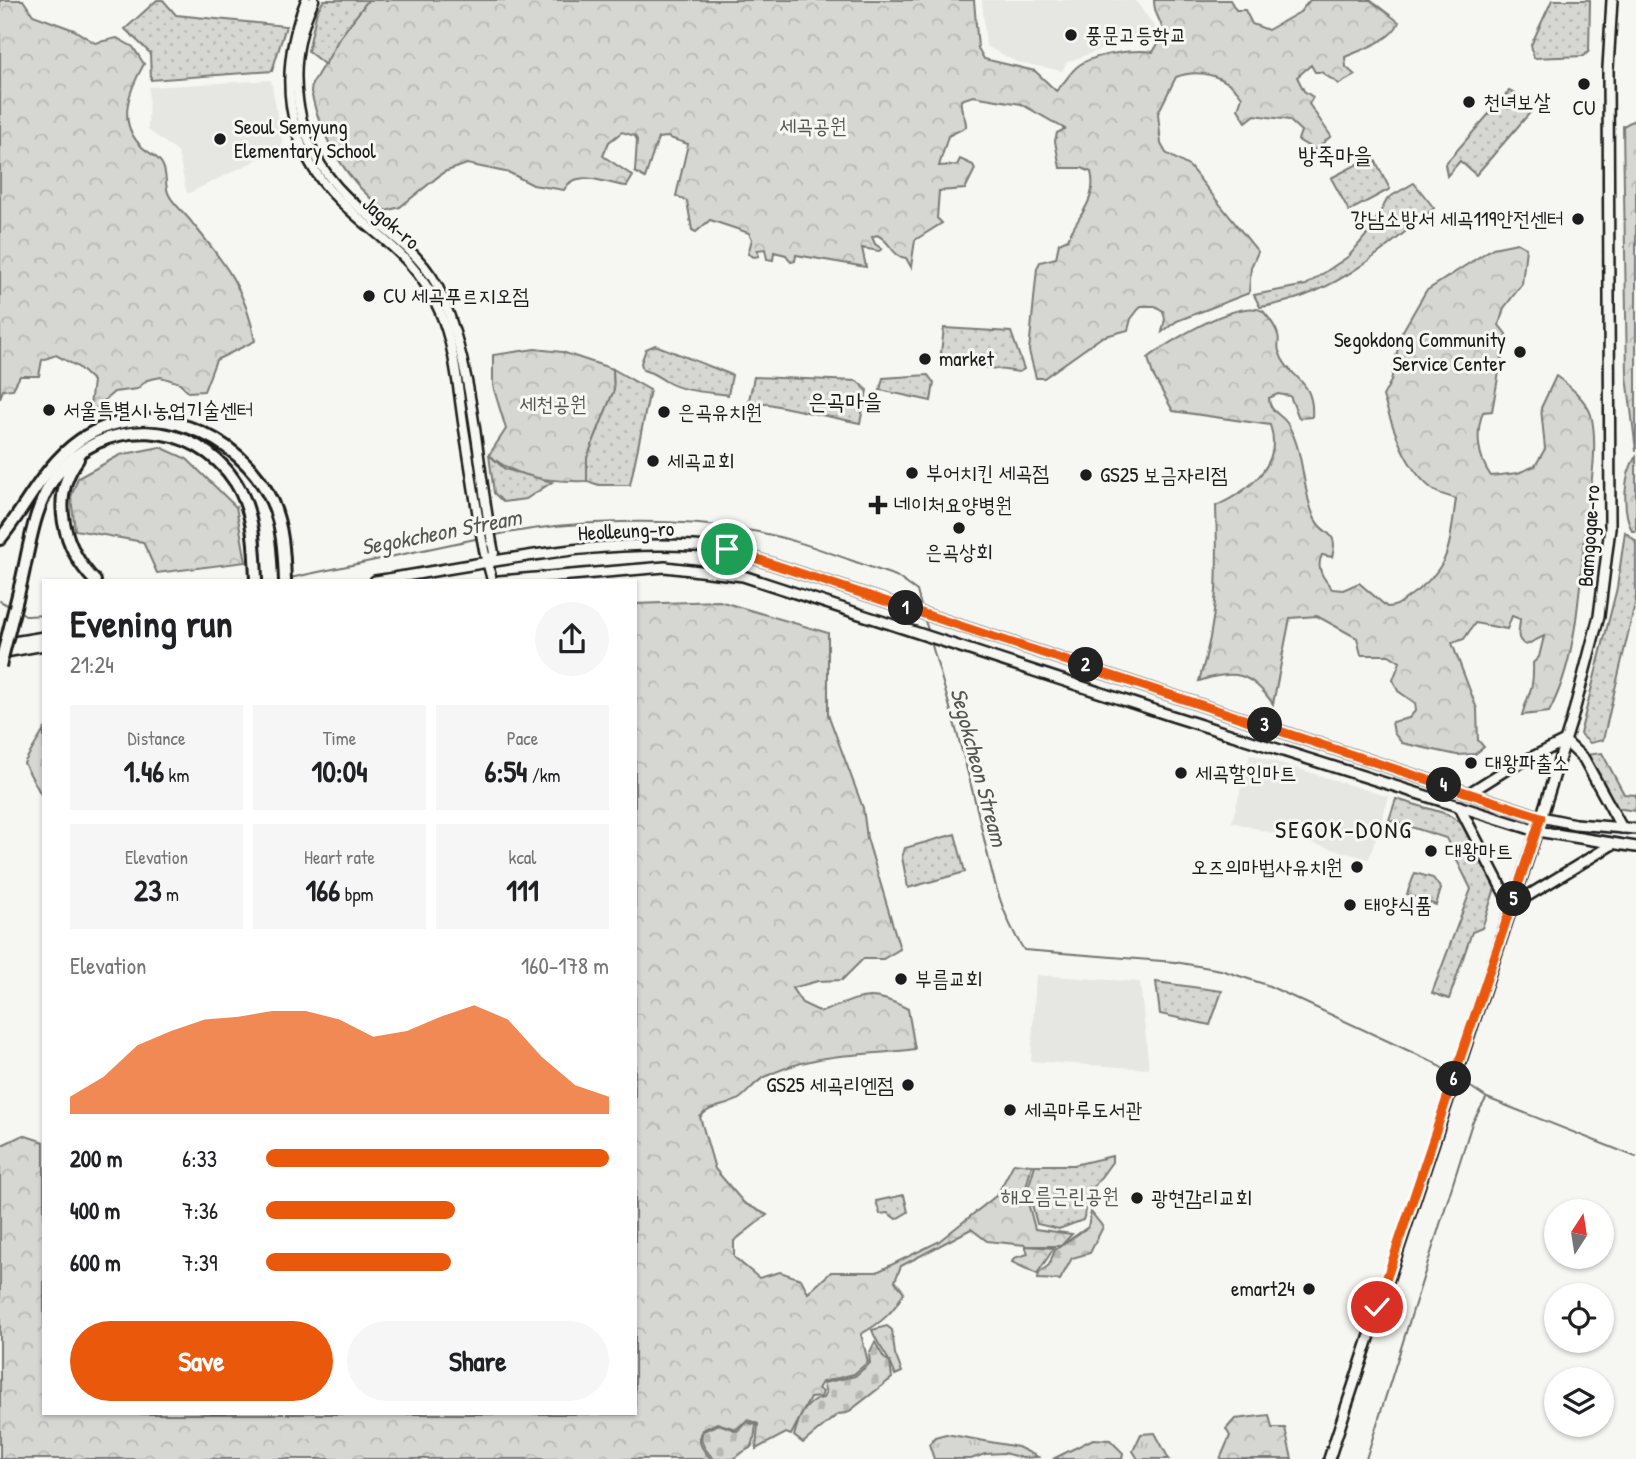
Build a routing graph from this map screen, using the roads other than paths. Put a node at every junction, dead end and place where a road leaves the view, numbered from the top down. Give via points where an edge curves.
1 (306, 0) edge
2 (314, 0) edge
3 (1612, 0) edge
4 (86, 442) junction
5 (484, 518) junction
6 (0, 539) edge
7 (489, 563) junction
8 (94, 579) edge
9 (256, 579) edge
10 (285, 579) edge
11 (388, 579) edge
12 (492, 579) edge
13 (520, 579) edge
14 (18, 587) junction
15 (42, 637) edge
16 (42, 645) edge
17 (0, 646) edge
18 (0, 653) edge
19 (0, 666) edge
20 (1565, 741) junction
21 (1469, 793) junction
22 (1459, 806) junction
23 (1541, 817) junction
24 (1622, 828) junction
25 (1636, 829) edge
26 (1537, 831) junction
27 (1614, 844) junction
28 (1636, 847) edge
29 (1511, 906) junction
30 (1329, 1459) edge

1 - 5 main road, Jagok-ro via 292,38 288,70 298,141 321,181 341,203 393,243 412,264 438,308 451,349
2 - 5 main road, Jagok-ro via 303,26 296,71 304,130 333,182 397,238 425,268 443,297 459,348
3 - 20 main road, Bamgogae-ro via 1608,68 1609,556 1599,616
4 - 6 highway via 55,461
4 - 8 highway via 68,476 62,510 71,545
4 - 9 highway via 151,431 174,436 206,452 229,473 244,500
4 - 10 highway via 113,424 147,420 180,424 212,438 245,462 263,484 276,514
4 - 14 highway via 48,487
5 - 7 main road, Jagok-ro
7 - 11 main road, Heolleung-ro
7 - 12 main road, Jagok-ro
7 - 21 main road, Heolleung-ro via 677,544 751,555
13 - 22 main road, Heolleung-ro via 626,569 719,571
14 - 17 highway, bridge
14 - 19 highway, bridge
15 - 17 main road
16 - 18 main road
20 - 21 main road
20 - 23 main road, Bamgogae-ro
20 - 24 main road via 1584,758
21 - 23 main road, Heolleung-ro
22 - 26 main road, Heolleung-ro
22 - 29 main road
23 - 24 main road, Heolleung-ro
23 - 26 main road, Bamgogae-ro
24 - 25 main road, Heolleung-ro
26 - 27 main road, Heolleung-ro
26 - 29 main road, Bamgogae-ro
27 - 28 main road, Heolleung-ro
27 - 29 main road
29 - 30 main road, Bamgogae-ro

